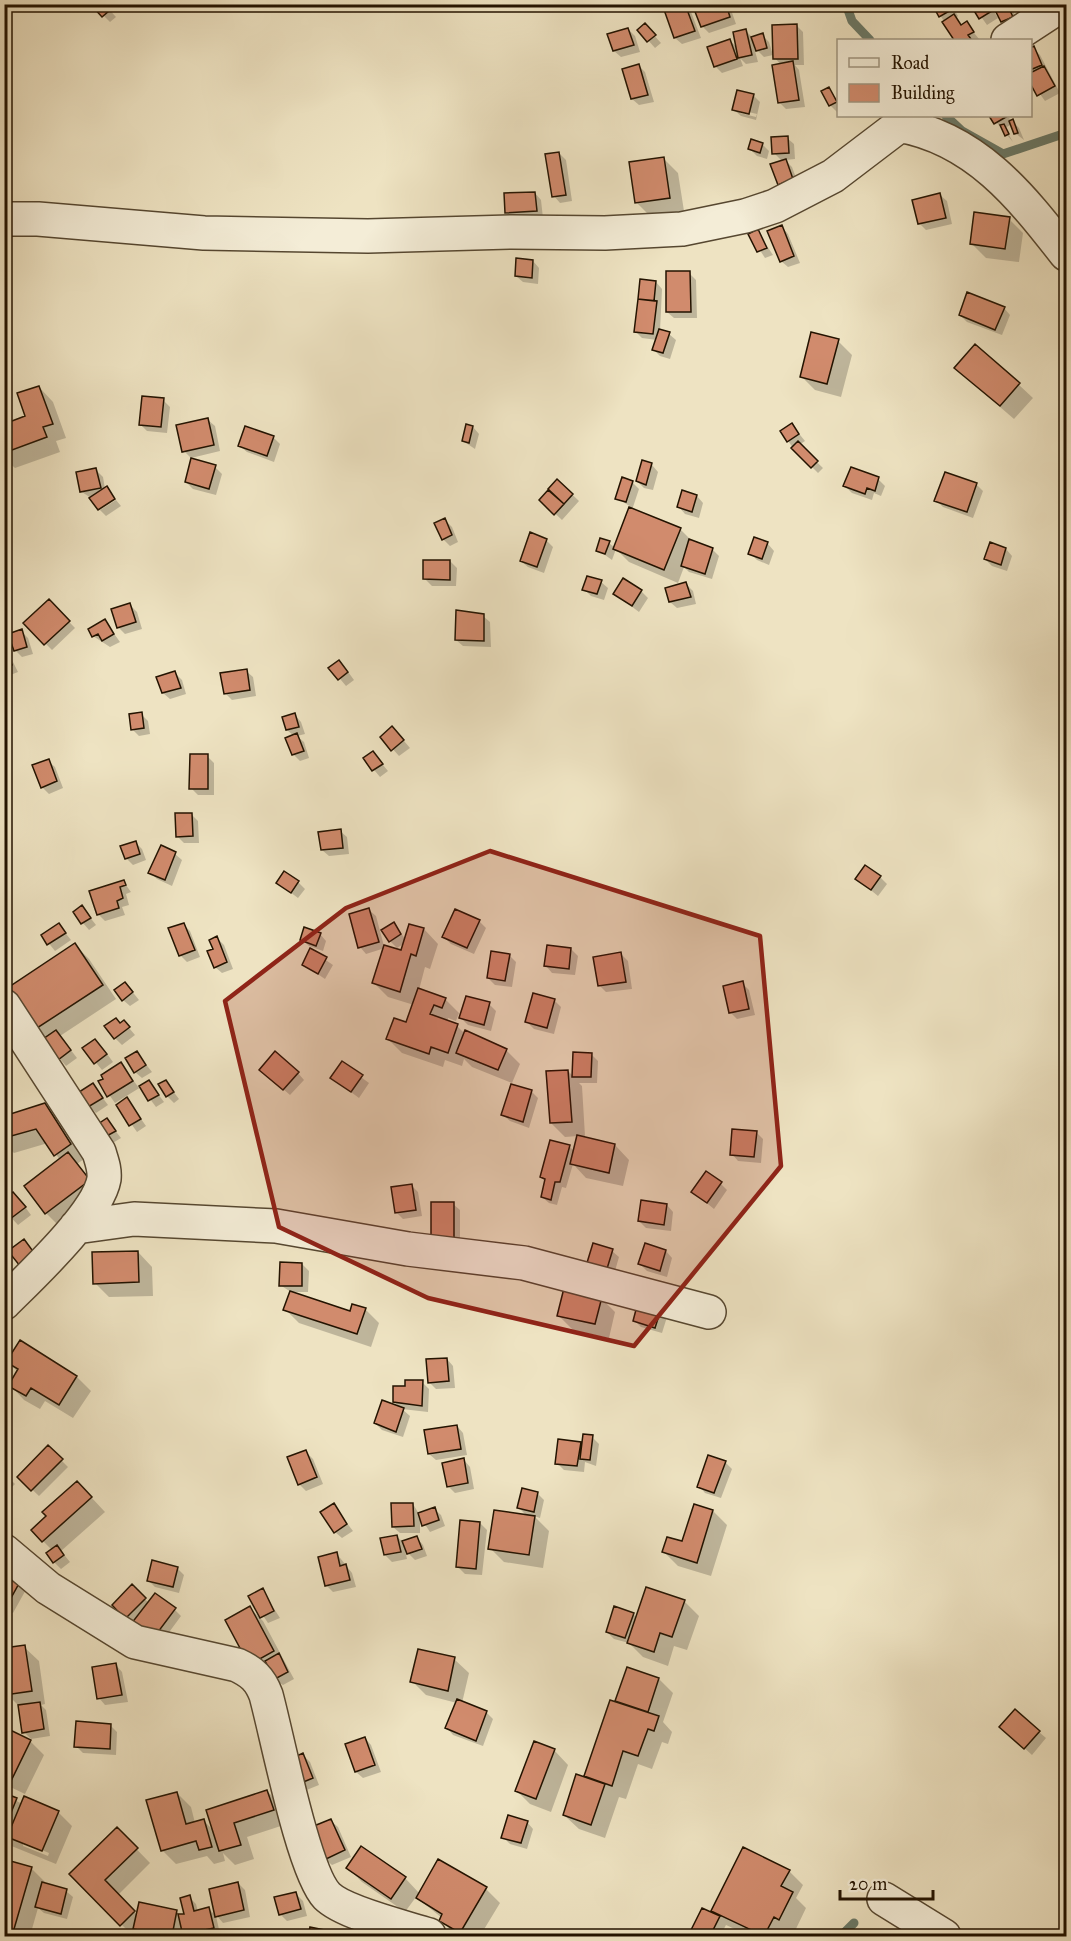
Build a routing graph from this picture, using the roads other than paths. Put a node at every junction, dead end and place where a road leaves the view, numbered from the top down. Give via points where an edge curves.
1 (1063, 4) edge
2 (1010, 39) edge
3 (4, 219) edge
4 (1066, 254) edge
5 (4, 1006) edge
6 (76, 1227) junction
7 (4, 1303) edge
8 (709, 1312) dead end
9 (4, 1551) edge
10 (884, 1899) dead end
11 (429, 1935) edge
12 (944, 1936) edge

1 - 2 street
3 - 4 street via 204,233 368,236 682,229 775,206 833,176 901,123 942,136 1006,181
5 - 6 street via 99,1152 104,1166 98,1196
6 - 7 street
6 - 8 street via 134,1219 276,1226 408,1249 524,1263
9 - 11 street via 48,1588 135,1642 237,1665 252,1672 266,1695 306,1850 327,1896 343,1907
10 - 12 street

